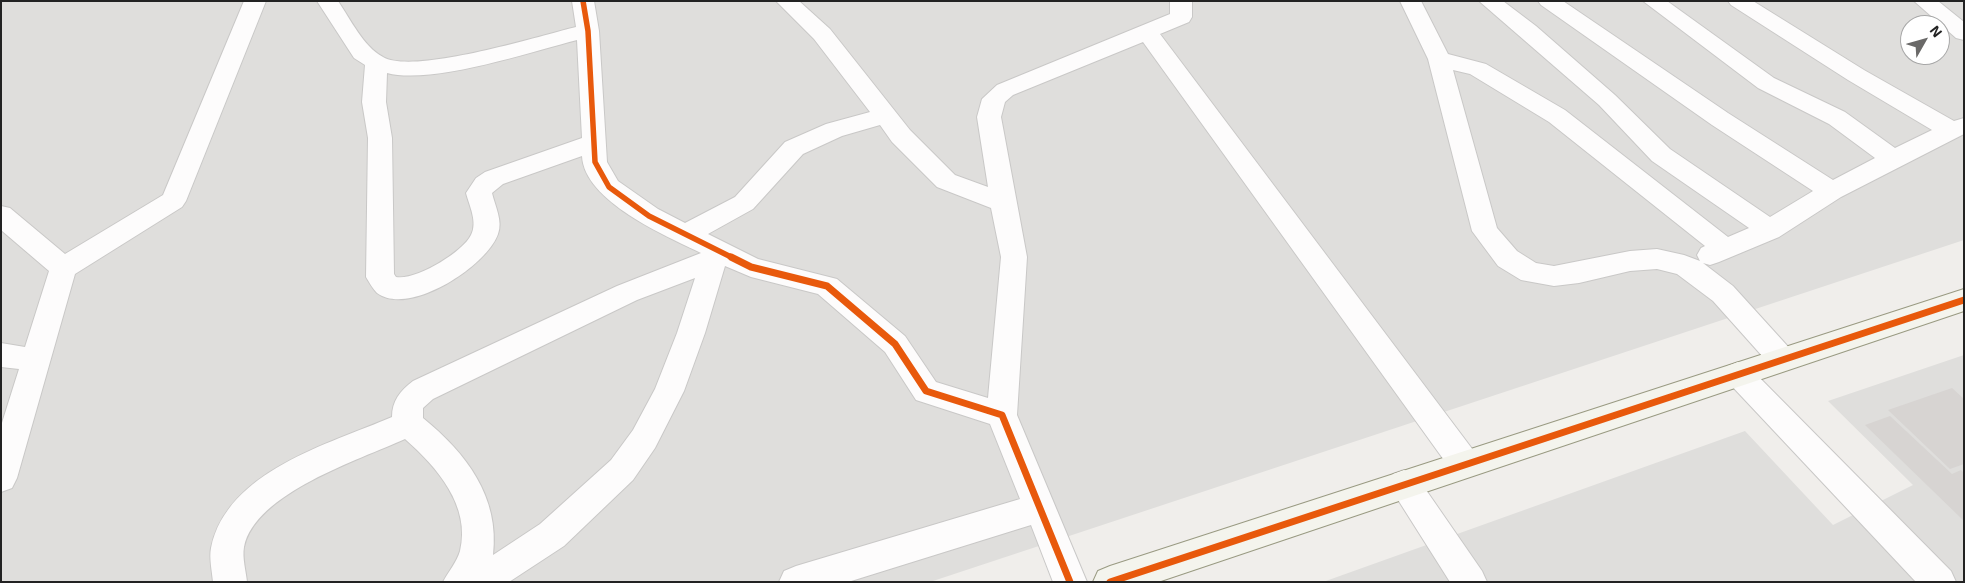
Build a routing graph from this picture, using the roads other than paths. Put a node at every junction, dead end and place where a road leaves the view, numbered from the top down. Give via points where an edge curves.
1 (255, 1) edge
2 (327, 1) edge
3 (583, 1) edge
4 (786, 1) edge
5 (1181, 1) edge
6 (1410, 1) edge
7 (1489, 1) edge
8 (1548, 1) edge
9 (1653, 1) edge
10 (1738, 1) edge
11 (1924, 1) edge
12 (588, 31) junction
13 (1147, 32) junction
14 (1964, 33) edge
15 (1438, 59) junction
16 (376, 63) junction
17 (885, 116) junction
18 (1957, 128) edge
19 (594, 143) junction
20 (1893, 159) junction
21 (1832, 190) junction
22 (1003, 203) junction
23 (1, 215) edge
24 (1770, 230) junction
25 (685, 234) junction
26 (1726, 249) junction
27 (716, 254) junction
28 (1686, 266) junction
29 (62, 268) junction
30 (1964, 300) edge
31 (1, 355) edge
32 (36, 360) junction
33 (1782, 360) junction
34 (1738, 374) junction
35 (1002, 415) junction
36 (408, 424) junction
37 (1465, 464) junction
38 (1, 478) edge
39 (1404, 484) junction
40 (1040, 508) junction
41 (230, 582) edge
42 (460, 582) edge
43 (480, 582) edge
44 (796, 582) edge
45 (1070, 582) edge
46 (1110, 582) edge
47 (1470, 582) edge
48 (1939, 582) edge

1 - 29 street via 173,201
2 - 16 street via 362,53
3 - 12 street
4 - 17 street via 822,34
5 - 13 street via 1181,17
6 - 15 street
7 - 24 street via 1607,100 1661,155
8 - 21 street via 1720,119
9 - 20 street via 1766,83 1837,118
10 - 18 street via 1856,75
11 - 14 street
12 - 16 street via 462,62 419,68 394,68
12 - 19 street
13 - 22 street via 1005,90 994,99 990,117
13 - 37 street
15 - 26 street via 1478,69 1557,116
15 - 28 street via 1485,231 1497,250 1516,266 1556,277 1648,258 1667,259
16 - 19 street via 374,102 380,138 380,277 389,288 407,288 451,269 483,240 488,220 479,192 484,184
17 - 22 street via 946,181
17 - 25 street via 834,130 794,148 744,203
18 - 20 street
19 - 25 street via 595,162 609,187 649,216
20 - 21 street
21 - 24 street
22 - 35 street via 1014,257
23 - 29 street
24 - 26 street
25 - 27 street
26 - 28 street
27 - 35 street via 751,267 827,286 895,344 926,391
27 - 36 street via 423,390 406,408
27 - 43 street via 669,391 644,439 622,470 552,535
28 - 33 street via 1709,280
29 - 32 street
30 - 33 street
31 - 32 street
32 - 38 street
33 - 34 street
34 - 37 street
34 - 48 street
35 - 40 street
36 - 41 street via 282,479 253,503 235,525 227,549
36 - 42 street via 444,458 472,498 478,523 476,556
37 - 39 street
39 - 46 street
39 - 47 street
40 - 44 street
40 - 45 street

